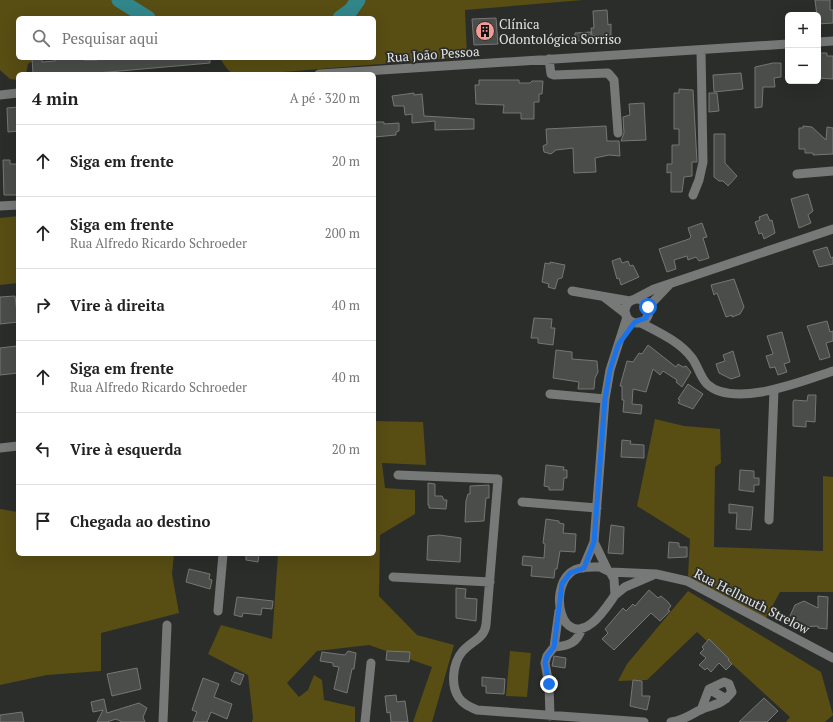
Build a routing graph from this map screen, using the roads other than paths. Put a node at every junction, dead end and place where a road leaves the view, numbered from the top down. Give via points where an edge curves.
1 (833, 41) edge
2 (821, 42) edge
3 (785, 44) edge
4 (701, 50) junction
5 (549, 59) junction
6 (350, 72) edge
7 (16, 94) edge
8 (1, 95) edge
9 (618, 133) dead end
10 (833, 172) edge
11 (797, 174) dead end
12 (693, 195) dead end
13 (16, 205) edge
14 (0, 206) edge
15 (833, 229) edge
16 (670, 284) junction
17 (572, 291) dead end
18 (602, 295) junction
19 (632, 300) junction
20 (648, 311) junction
21 (626, 316) junction
22 (637, 322) junction
23 (663, 334) junction
24 (618, 345) junction
25 (833, 371) edge
26 (774, 390) junction
27 (550, 394) dead end
28 (605, 399) junction
29 (16, 446) edge
30 (0, 448) edge
31 (398, 475) dead end
32 (522, 502) dead end
33 (597, 508) junction
34 (769, 520) dead end
35 (594, 542) junction
36 (222, 556) edge
37 (584, 568) junction
38 (609, 571) junction
39 (656, 574) junction
40 (393, 577) dead end
41 (490, 582) junction
42 (615, 595) junction
43 (218, 611) dead end
44 (559, 611) junction
45 (167, 625) dead end
46 (582, 628) junction
47 (554, 647) junction
48 (833, 658) edge
49 (371, 663) dead end
50 (709, 689) junction
51 (726, 699) junction
52 (701, 710) junction
53 (550, 716) junction
54 (163, 722) edge
55 (365, 722) edge
56 (644, 722) edge
57 (671, 722) edge

1 - 2 street
3 - 4 street, Rua João Pessoa
4 - 5 street, Rua João Pessoa
4 - 12 street via 703,162
5 - 6 street, Rua João Pessoa
5 - 9 street via 551,74 554,75 608,74 614,80
7 - 8 street
10 - 11 street
13 - 14 street
15 - 16 street
16 - 19 street
16 - 20 street
17 - 18 street
18 - 19 street
18 - 21 street
19 - 20 street via 644,301
19 - 21 street via 626,307
20 - 22 street
20 - 23 street
21 - 22 street
21 - 24 street
22 - 23 street
22 - 24 street
23 - 26 street via 683,348 693,359 702,378 714,388 740,393
24 - 28 street
25 - 26 street
26 - 34 street
27 - 28 street
28 - 33 street
29 - 30 street
31 - 41 street via 498,480
32 - 33 street
33 - 35 street
35 - 37 street
35 - 38 street
36 - 43 street
37 - 38 street via 600,567
37 - 44 street via 570,573 562,584
38 - 39 street, Rua Hellmuth Strelow
38 - 42 street via 614,579
39 - 42 street via 625,587
39 - 48 street, Rua Hellmuth Strelow via 687,581
40 - 41 street
41 - 53 street via 485,631 459,656 454,690 459,699 476,710
42 - 46 street via 591,624
44 - 46 street via 564,622 572,627
44 - 47 street
45 - 54 street
46 - 47 street via 575,642
47 - 53 street via 545,663 549,684
49 - 55 street
50 - 51 street
50 - 51 street via 724,682 729,684 732,692
50 - 52 street
51 - 52 street via 716,706
52 - 57 street
53 - 56 street

